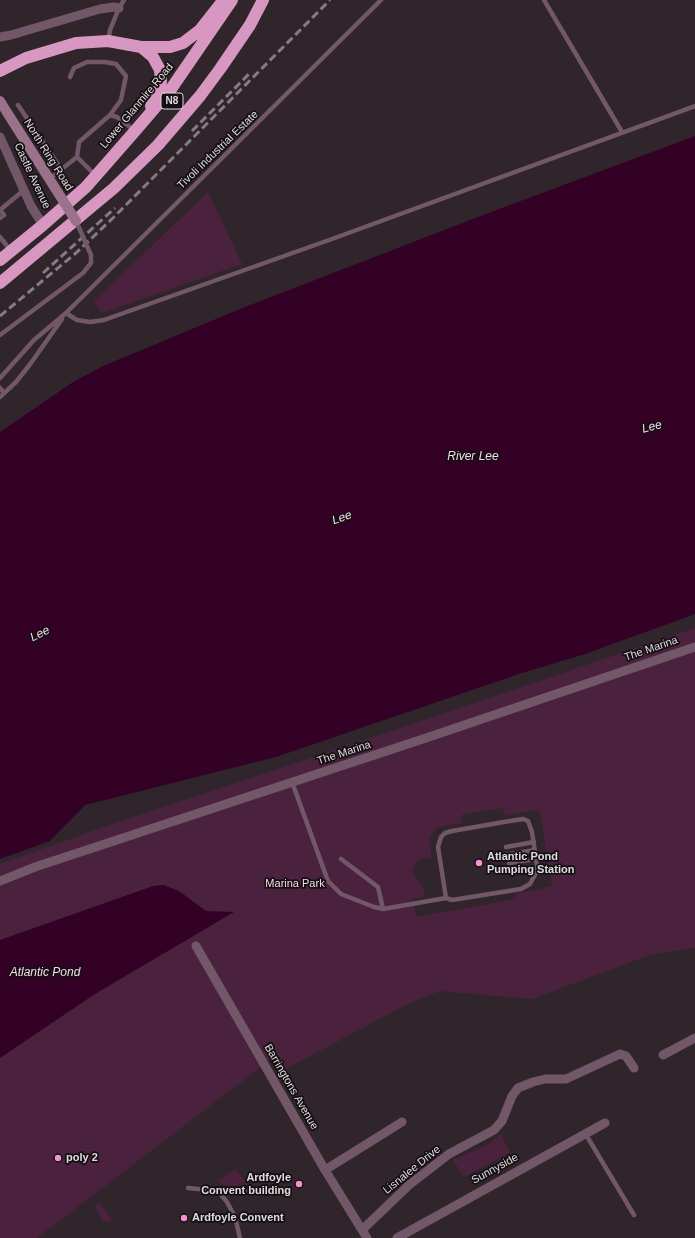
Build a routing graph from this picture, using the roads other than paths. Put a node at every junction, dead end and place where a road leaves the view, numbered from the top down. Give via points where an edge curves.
1 (224, 0) edge
2 (232, 0) edge
3 (242, 0) edge
4 (263, 0) edge
5 (381, 0) edge
6 (544, 0) edge
7 (122, 4) edge
8 (0, 37) edge
9 (108, 41) junction
10 (141, 47) junction
11 (0, 71) edge
12 (70, 77) dead end
13 (0, 101) edge
14 (18, 105) dead end
15 (695, 106) edge
16 (110, 115) junction
17 (139, 128) junction
18 (622, 132) junction
19 (0, 137) edge
20 (77, 157) junction
21 (61, 169) junction
22 (95, 175) junction
23 (53, 176) dead end
24 (86, 187) junction
25 (24, 190) junction
26 (0, 218) edge
27 (76, 221) junction
28 (43, 226) junction
29 (0, 237) edge
30 (11, 250) junction
31 (0, 260) edge
32 (0, 283) edge
33 (66, 313) junction
34 (0, 335) edge
35 (0, 378) edge
36 (0, 388) edge
37 (4, 393) junction
38 (0, 397) edge
39 (695, 647) edge
40 (292, 782) junction
41 (534, 842) junction
42 (506, 847) dead end
43 (535, 850) junction
44 (504, 855) dead end
45 (342, 859) dead end
46 (536, 859) junction
47 (509, 863) dead end
48 (0, 880) edge
49 (446, 898) junction
50 (383, 909) junction
51 (196, 946) dead end
52 (695, 1038) edge
53 (663, 1055) dead end
54 (634, 1068) dead end
55 (402, 1122) dead end
56 (605, 1123) dead end
57 (585, 1134) junction
58 (325, 1170) junction
59 (188, 1188) dead end
60 (285, 1189) dead end
61 (218, 1191) junction
62 (634, 1215) dead end
63 (362, 1230) junction
64 (240, 1238) edge
65 (367, 1238) edge
66 (397, 1238) edge

1 - 10 highway via 200,30 183,43 170,47
2 - 17 highway, Lower Glanmire Road / N8 via 171,89
3 - 24 highway, Lower Glanmire Road / N8 via 177,95 142,137
4 - 27 highway via 235,48 200,96 136,168
5 - 33 lane, Tivoli Industrial Estate
6 - 18 lane
7 - 8 street
7 - 9 lane via 110,30
9 - 10 highway
9 - 11 highway via 60,47 26,58
10 - 17 highway via 153,57 160,70 161,82 157,95
12 - 16 lane via 74,68 87,62 116,64 126,76 121,100
13 - 27 main road, North Ring Road, bridge
14 - 21 lane
15 - 18 lane
16 - 17 lane
16 - 20 lane via 79,142
17 - 22 highway, Lower Glanmire Road / N8
18 - 33 lane via 104,320 77,320
19 - 25 street, Castle Avenue
20 - 21 lane
20 - 22 lane
21 - 23 lane
22 - 24 highway, Lower Glanmire Road / N8
24 - 28 highway, Lower Glanmire Road / N8
25 - 26 lane via 0,210 4,215
25 - 28 street, Castle Avenue
27 - 32 highway
27 - 34 lane, bridge via 91,256 91,263 83,274
28 - 30 highway, Lower Glanmire Road / N8
29 - 30 lane
30 - 31 highway, Lower Glanmire Road / N8
33 - 35 lane via 34,340
33 - 37 lane via 31,363
36 - 37 lane
37 - 38 lane
39 - 40 street, The Marina
40 - 48 street, The Marina
40 - 50 lane via 328,881 341,894
41 - 42 lane
41 - 43 lane
41 - 49 lane via 531,826 523,819 445,833 438,847
43 - 44 lane
43 - 46 lane
45 - 50 lane via 378,887
46 - 47 lane
46 - 49 lane via 536,871 530,884 521,889 452,900
49 - 50 lane
51 - 58 street, Barringtons Avenue
52 - 53 street
54 - 63 street, Lisnalee Drive via 626,1056 620,1054 566,1078 545,1079 518,1088 502,1121 494,1130 444,1158 409,1185
55 - 58 street
56 - 57 street, Sunnyside
57 - 62 lane
57 - 66 street, Sunnyside
58 - 63 street, Barringtons Avenue
59 - 61 lane
60 - 61 lane via 272,1193
61 - 64 lane via 235,1217
63 - 65 street, Barringtons Avenue

